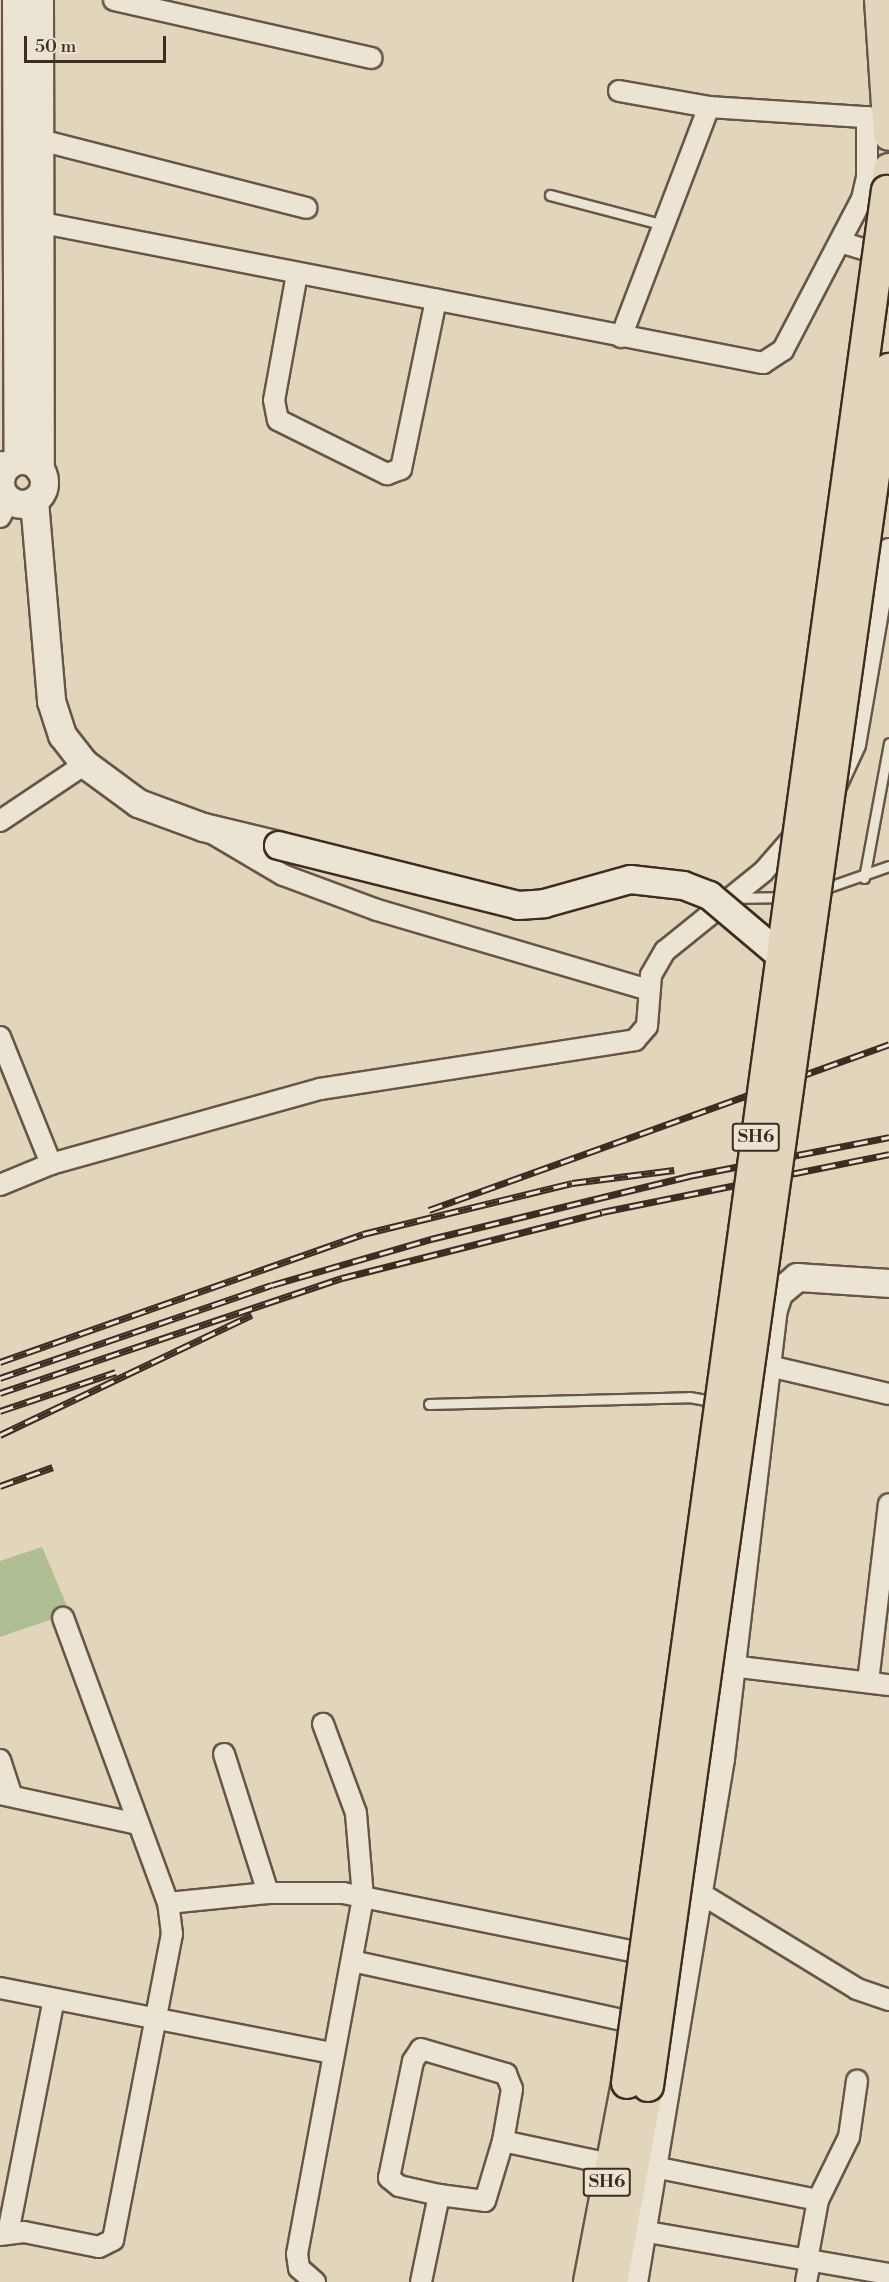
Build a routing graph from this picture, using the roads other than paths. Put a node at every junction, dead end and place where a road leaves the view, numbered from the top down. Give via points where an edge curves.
1 (16, 0) edge
2 (39, 0) edge
3 (114, 0) edge
4 (880, 0) edge
5 (372, 58) dead end
6 (619, 91) dead end
7 (709, 107) junction
8 (881, 124) edge
9 (40, 140) junction
10 (888, 180) edge
11 (9, 184) edge
12 (550, 195) dead end
13 (306, 208) dead end
14 (29, 220) junction
15 (663, 225) junction
16 (840, 242) junction
17 (9, 249) edge
18 (889, 257) edge
19 (297, 274) junction
20 (436, 300) junction
21 (621, 337) junction
22 (889, 369) edge
23 (12, 482) edge
24 (889, 549) edge
25 (889, 743) edge
26 (85, 764) junction
27 (0, 821) edge
28 (203, 827) junction
29 (889, 866) edge
30 (864, 878) junction
31 (729, 897) junction
32 (780, 955) junction
33 (649, 990) junction
34 (0, 1036) edge
35 (51, 1164) junction
36 (0, 1185) edge
37 (889, 1283) edge
38 (765, 1365) junction
39 (889, 1394) edge
40 (429, 1404) dead end
41 (760, 1409) junction
42 (889, 1504) edge
43 (63, 1618) dead end
44 (731, 1666) junction
45 (868, 1682) junction
46 (889, 1685) edge
47 (323, 1724) dead end
48 (224, 1754) dead end
49 (0, 1760) edge
50 (6, 1795) edge
51 (138, 1824) junction
52 (268, 1893) junction
53 (700, 1893) junction
54 (363, 1897) junction
55 (168, 1903) junction
56 (352, 1962) junction
57 (689, 1962) junction
58 (0, 1988) edge
59 (54, 1999) junction
60 (889, 2000) edge
61 (154, 2017) junction
62 (677, 2032) junction
63 (332, 2053) junction
64 (857, 2081) dead end
65 (637, 2085) junction
66 (503, 2141) junction
67 (610, 2164) junction
68 (654, 2167) junction
69 (439, 2195) junction
70 (818, 2200) junction
71 (642, 2232) junction
72 (4, 2234) edge
73 (808, 2260) junction
74 (889, 2274) edge
75 (315, 2282) edge
76 (421, 2282) edge
77 (589, 2282) edge
78 (612, 2282) edge
79 (633, 2282) edge
80 (806, 2282) edge

1 - 11 main road
2 - 9 main road
3 - 5 street
4 - 8 main road
6 - 7 street
7 - 8 street
7 - 15 street
8 - 16 street via 865,189
9 - 13 street
9 - 14 main road
10 - 32 main road, SH6, bridge
11 - 14 main road
12 - 15 lane
14 - 17 main road
14 - 19 street
14 - 23 main road
15 - 21 street
16 - 18 street
16 - 21 street via 774,358 753,362
17 - 23 main road
19 - 20 street
19 - 20 street via 274,400 278,420 387,474 401,469
20 - 21 street
22 - 65 main road, SH6, bridge
23 - 26 main road via 51,701 62,735
24 - 31 street via 855,745 844,777 763,872
25 - 30 lane
26 - 27 street
26 - 28 main road via 138,803
28 - 32 main road, bridge via 518,905 544,903 630,879 683,885 709,895
28 - 33 street via 283,875 377,910
29 - 30 lane
30 - 31 lane via 803,895
31 - 33 street via 665,951
32 - 65 main road, SH6, bridge
33 - 35 street via 648,1026 635,1040 321,1089
34 - 35 street
35 - 36 street
37 - 38 main road via 811,1275 785,1284 772,1312
38 - 39 street
38 - 41 main road
40 - 41 lane via 689,1397
41 - 44 main road
42 - 45 street
43 - 51 street
44 - 45 street
44 - 53 main road
45 - 46 street
47 - 54 street via 358,1822
48 - 52 street
49 - 50 street
50 - 51 street
51 - 55 street
52 - 54 street
52 - 55 street
53 - 57 main road
53 - 60 street via 857,1989
54 - 56 street
54 - 57 street
55 - 61 street via 172,1934
56 - 62 street
56 - 63 street
57 - 62 main road
58 - 59 street
59 - 61 street
59 - 72 street
61 - 63 street
61 - 72 street via 113,2240 99,2247
62 - 68 main road
63 - 75 street via 297,2254 299,2268
64 - 70 street via 849,2137
65 - 67 main road, SH6
65 - 78 main road, SH6
66 - 67 street
66 - 69 street via 485,2201
66 - 69 street via 512,2089 506,2074 428,2050 416,2053 389,2178 399,2186
67 - 77 main road, SH6
68 - 70 street
68 - 71 main road
69 - 76 street
70 - 73 street
71 - 73 street
71 - 79 main road
73 - 74 street
73 - 80 street

